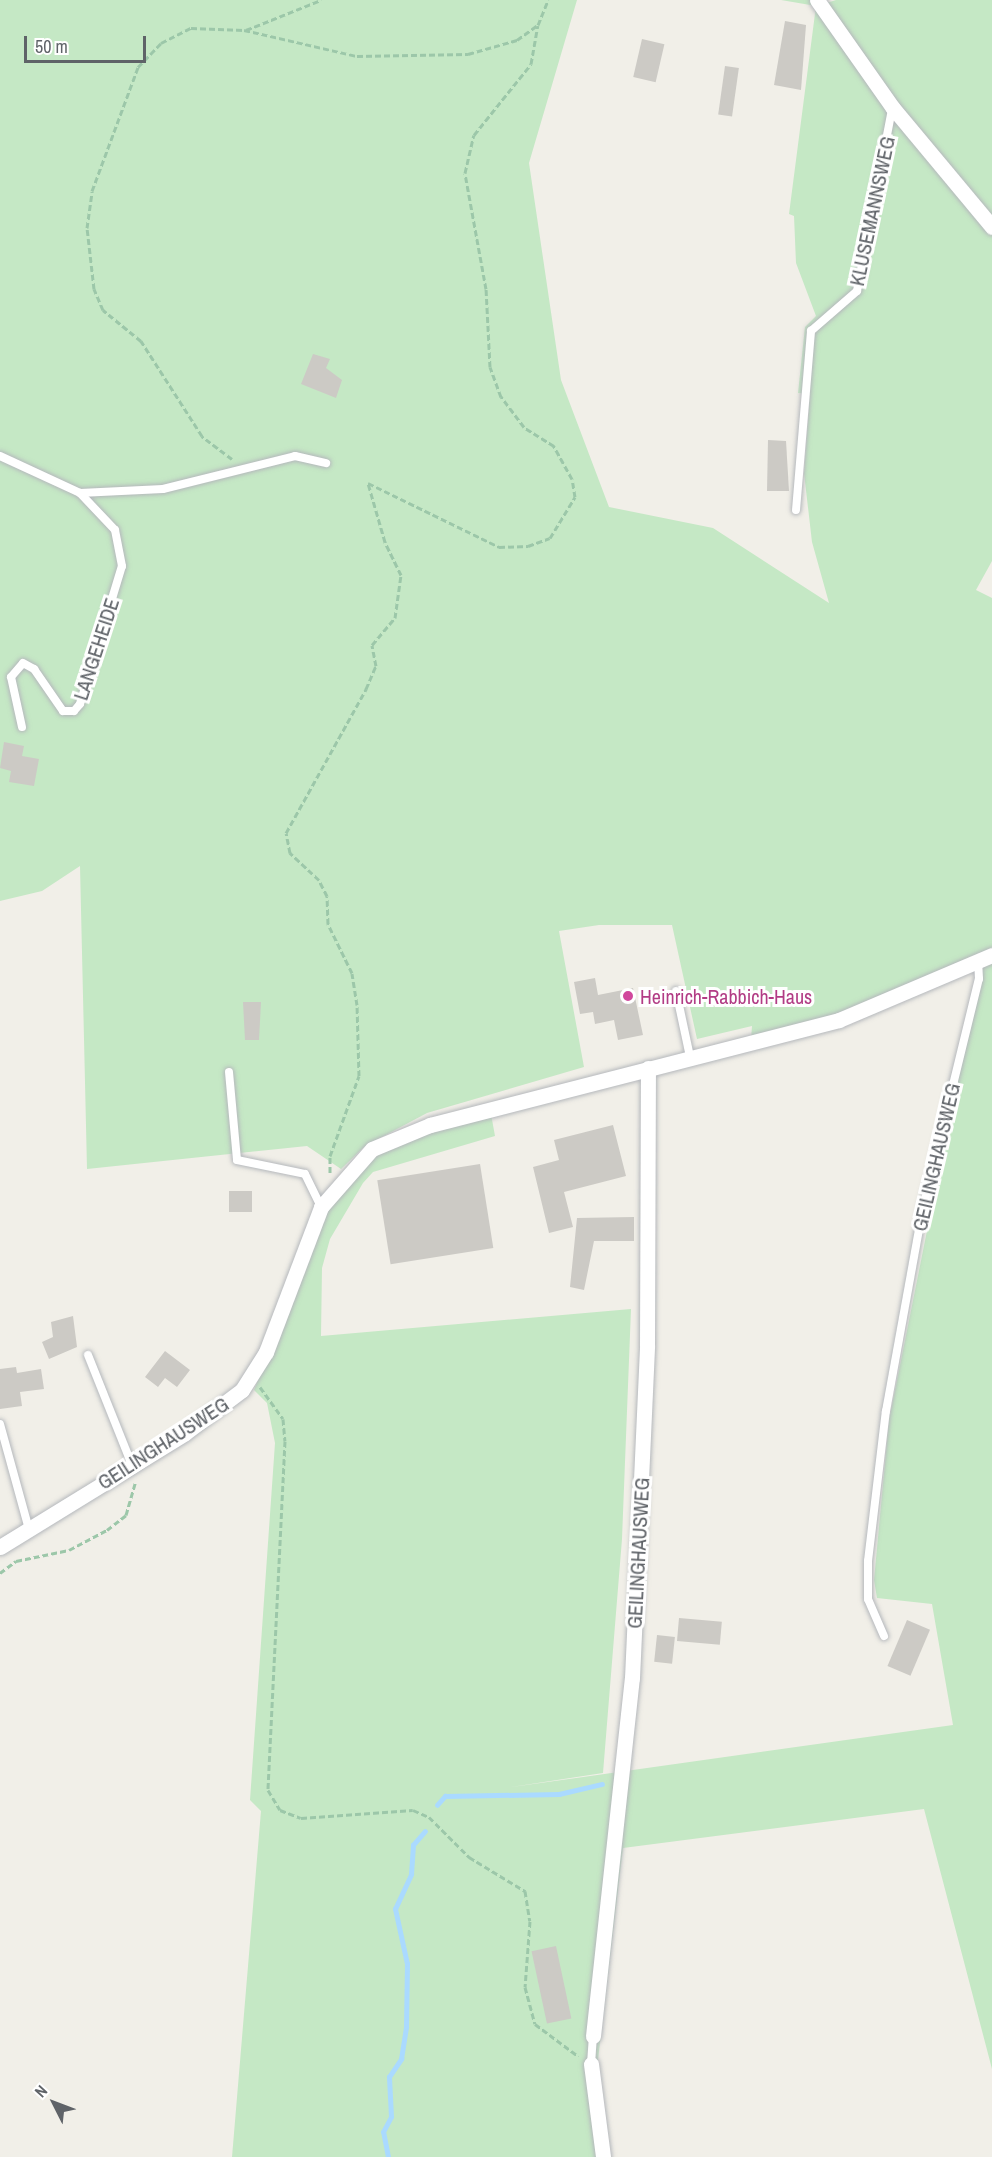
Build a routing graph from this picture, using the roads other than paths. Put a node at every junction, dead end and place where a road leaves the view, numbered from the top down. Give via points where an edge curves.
1 (817, 0) edge
2 (892, 108) junction
3 (992, 227) edge
4 (0, 456) edge
5 (326, 463) dead end
6 (80, 493) junction
7 (796, 510) dead end
8 (21, 727) dead end
9 (985, 959) edge
10 (676, 991) dead end
11 (690, 1057) junction
12 (648, 1068) junction
13 (229, 1072) dead end
14 (326, 1200) junction
15 (88, 1355) dead end
16 (0, 1424) edge
17 (132, 1465) junction
18 (28, 1526) junction
19 (0, 1547) edge
20 (884, 1636) dead end
21 (593, 2036) joint
22 (591, 2064) joint
23 (603, 2157) edge

1 - 2 street, KLUSEMANNSWEG
2 - 3 street, KLUSEMANNSWEG
2 - 7 lane, KLUSEMANNSWEG via 857,291 811,331
4 - 6 lane, LANGEHEIDE
5 - 6 lane, LANGEHEIDE via 294,456 163,489
6 - 8 lane, LANGEHEIDE via 115,530 122,566 80,704 74,711 63,711 34,669 23,663 11,677
9 - 11 street, GEILINGHAUSWEG via 839,1020
9 - 20 lane, GEILINGHAUSWEG via 923,1208 886,1411 868,1561 868,1599
10 - 11 lane
11 - 12 street, GEILINGHAUSWEG
12 - 14 street, GEILINGHAUSWEG via 399,1136 356,1163
12 - 21 street, GEILINGHAUSWEG via 647,1345 632,1678
13 - 14 lane via 237,1160 305,1173
14 - 17 street, GEILINGHAUSWEG via 252,1380 222,1409
15 - 17 lane
16 - 18 lane
17 - 18 street, GEILINGHAUSWEG
18 - 19 street, GEILINGHAUSWEG
21 - 22 lane
22 - 23 street

